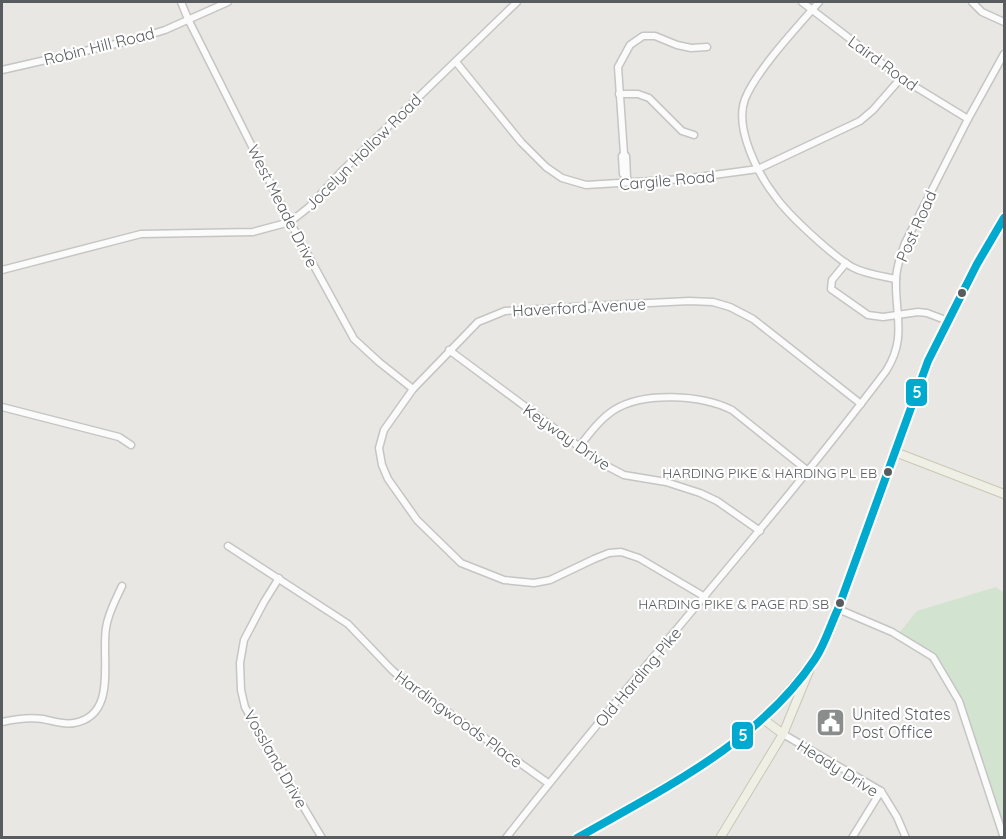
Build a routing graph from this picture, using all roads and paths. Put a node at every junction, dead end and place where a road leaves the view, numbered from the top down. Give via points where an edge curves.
1 (181, 2) edge
2 (228, 2) edge
3 (517, 2) edge
4 (802, 2) edge
5 (819, 2) edge
6 (972, 2) edge
7 (812, 10) junction
8 (188, 19) junction
9 (1005, 22) edge
10 (707, 47) dead end
11 (1005, 54) edge
12 (456, 62) junction
13 (2, 70) edge
14 (901, 78) junction
15 (619, 94) junction
16 (968, 119) junction
17 (694, 135) dead end
18 (758, 169) junction
19 (627, 181) junction
20 (1005, 218) edge
21 (290, 222) junction
22 (846, 263) junction
23 (2, 270) edge
24 (896, 279) junction
25 (899, 314) junction
26 (948, 321) junction
27 (449, 350) junction
28 (413, 389) junction
29 (861, 404) junction
30 (2, 407) edge
31 (131, 445) dead end
32 (579, 447) junction
33 (895, 452) junction
34 (808, 471) junction
35 (1005, 494) edge
36 (760, 531) junction
37 (228, 546) dead end
38 (279, 578) junction
39 (122, 586) dead end
40 (705, 597) junction
41 (838, 609) junction
42 (813, 662) junction
43 (763, 718) junction
44 (2, 722) edge
45 (783, 734) junction
46 (548, 783) junction
47 (881, 791) junction
48 (322, 837) edge
49 (506, 837) edge
50 (577, 837) edge
51 (720, 837) edge
52 (852, 837) edge
53 (906, 837) edge
54 (1004, 837) edge

1 - 8 street, West Meade Drive
2 - 8 street, Robin Hill Road
3 - 12 street, Jocelyn Hollow Road
4 - 7 street, Laird Road
5 - 7 street
6 - 9 street via 982,12
7 - 14 street, Laird Road
7 - 18 street via 759,75 745,100 742,121
8 - 13 street, Robin Hill Road via 133,40
8 - 21 street, West Meade Drive
10 - 15 street via 692,48 643,36 630,45 618,67
11 - 16 street, Post Road
12 - 19 street, Cargile Road via 546,167 572,182 600,185
12 - 21 street, Jocelyn Hollow Road
14 - 16 street, Laird Road
14 - 18 street, Cargile Road via 860,121
15 - 17 street via 649,98 682,131
15 - 19 street
16 - 24 street, Post Road via 905,243
18 - 19 street, Cargile Road via 684,179
18 - 22 street via 775,197
20 - 26 main road
21 - 23 street, Jocelyn Hollow Road via 253,232 141,234
21 - 28 street, West Meade Drive via 354,339
22 - 24 street via 867,273
22 - 25 street via 832,280 834,292 868,315
24 - 25 street, Post Road
25 - 26 street via 927,313
25 - 29 street, Post Road via 896,352
26 - 33 main road via 928,362
27 - 28 street, Haverford Avenue
27 - 29 street, Haverford Avenue via 477,322 505,311 713,302 753,319
27 - 32 street, Keyway Drive
28 - 40 street, Haverford Avenue via 384,430 379,448 382,465 417,520 461,563 504,580 536,583 609,553 621,552 639,558
29 - 34 street, Old Harding Pike
30 - 31 street via 119,437
32 - 34 street via 616,408 650,399 693,398 732,410
32 - 36 street, Keyway Drive via 624,475 676,484 700,493
33 - 35 main road
33 - 41 main road
34 - 36 street, Old Harding Pike
36 - 40 street, Old Harding Pike
37 - 38 street, Hardingwoods Place
38 - 46 street, Hardingwoods Place via 348,624 407,683
38 - 48 street, Vossland Drive via 244,640 241,690 256,727
39 - 44 street via 106,628 104,695 99,708 87,719 72,724 31,719
40 - 46 street, Old Harding Pike
41 - 42 main road
41 - 54 street via 892,632 933,657 959,701
42 - 43 main road
42 - 45 main road
43 - 45 main road
43 - 50 main road via 678,780
45 - 47 street, Heady Drive
45 - 51 main road
46 - 49 street, Old Harding Pike
47 - 52 street
47 - 53 street, Heady Drive

